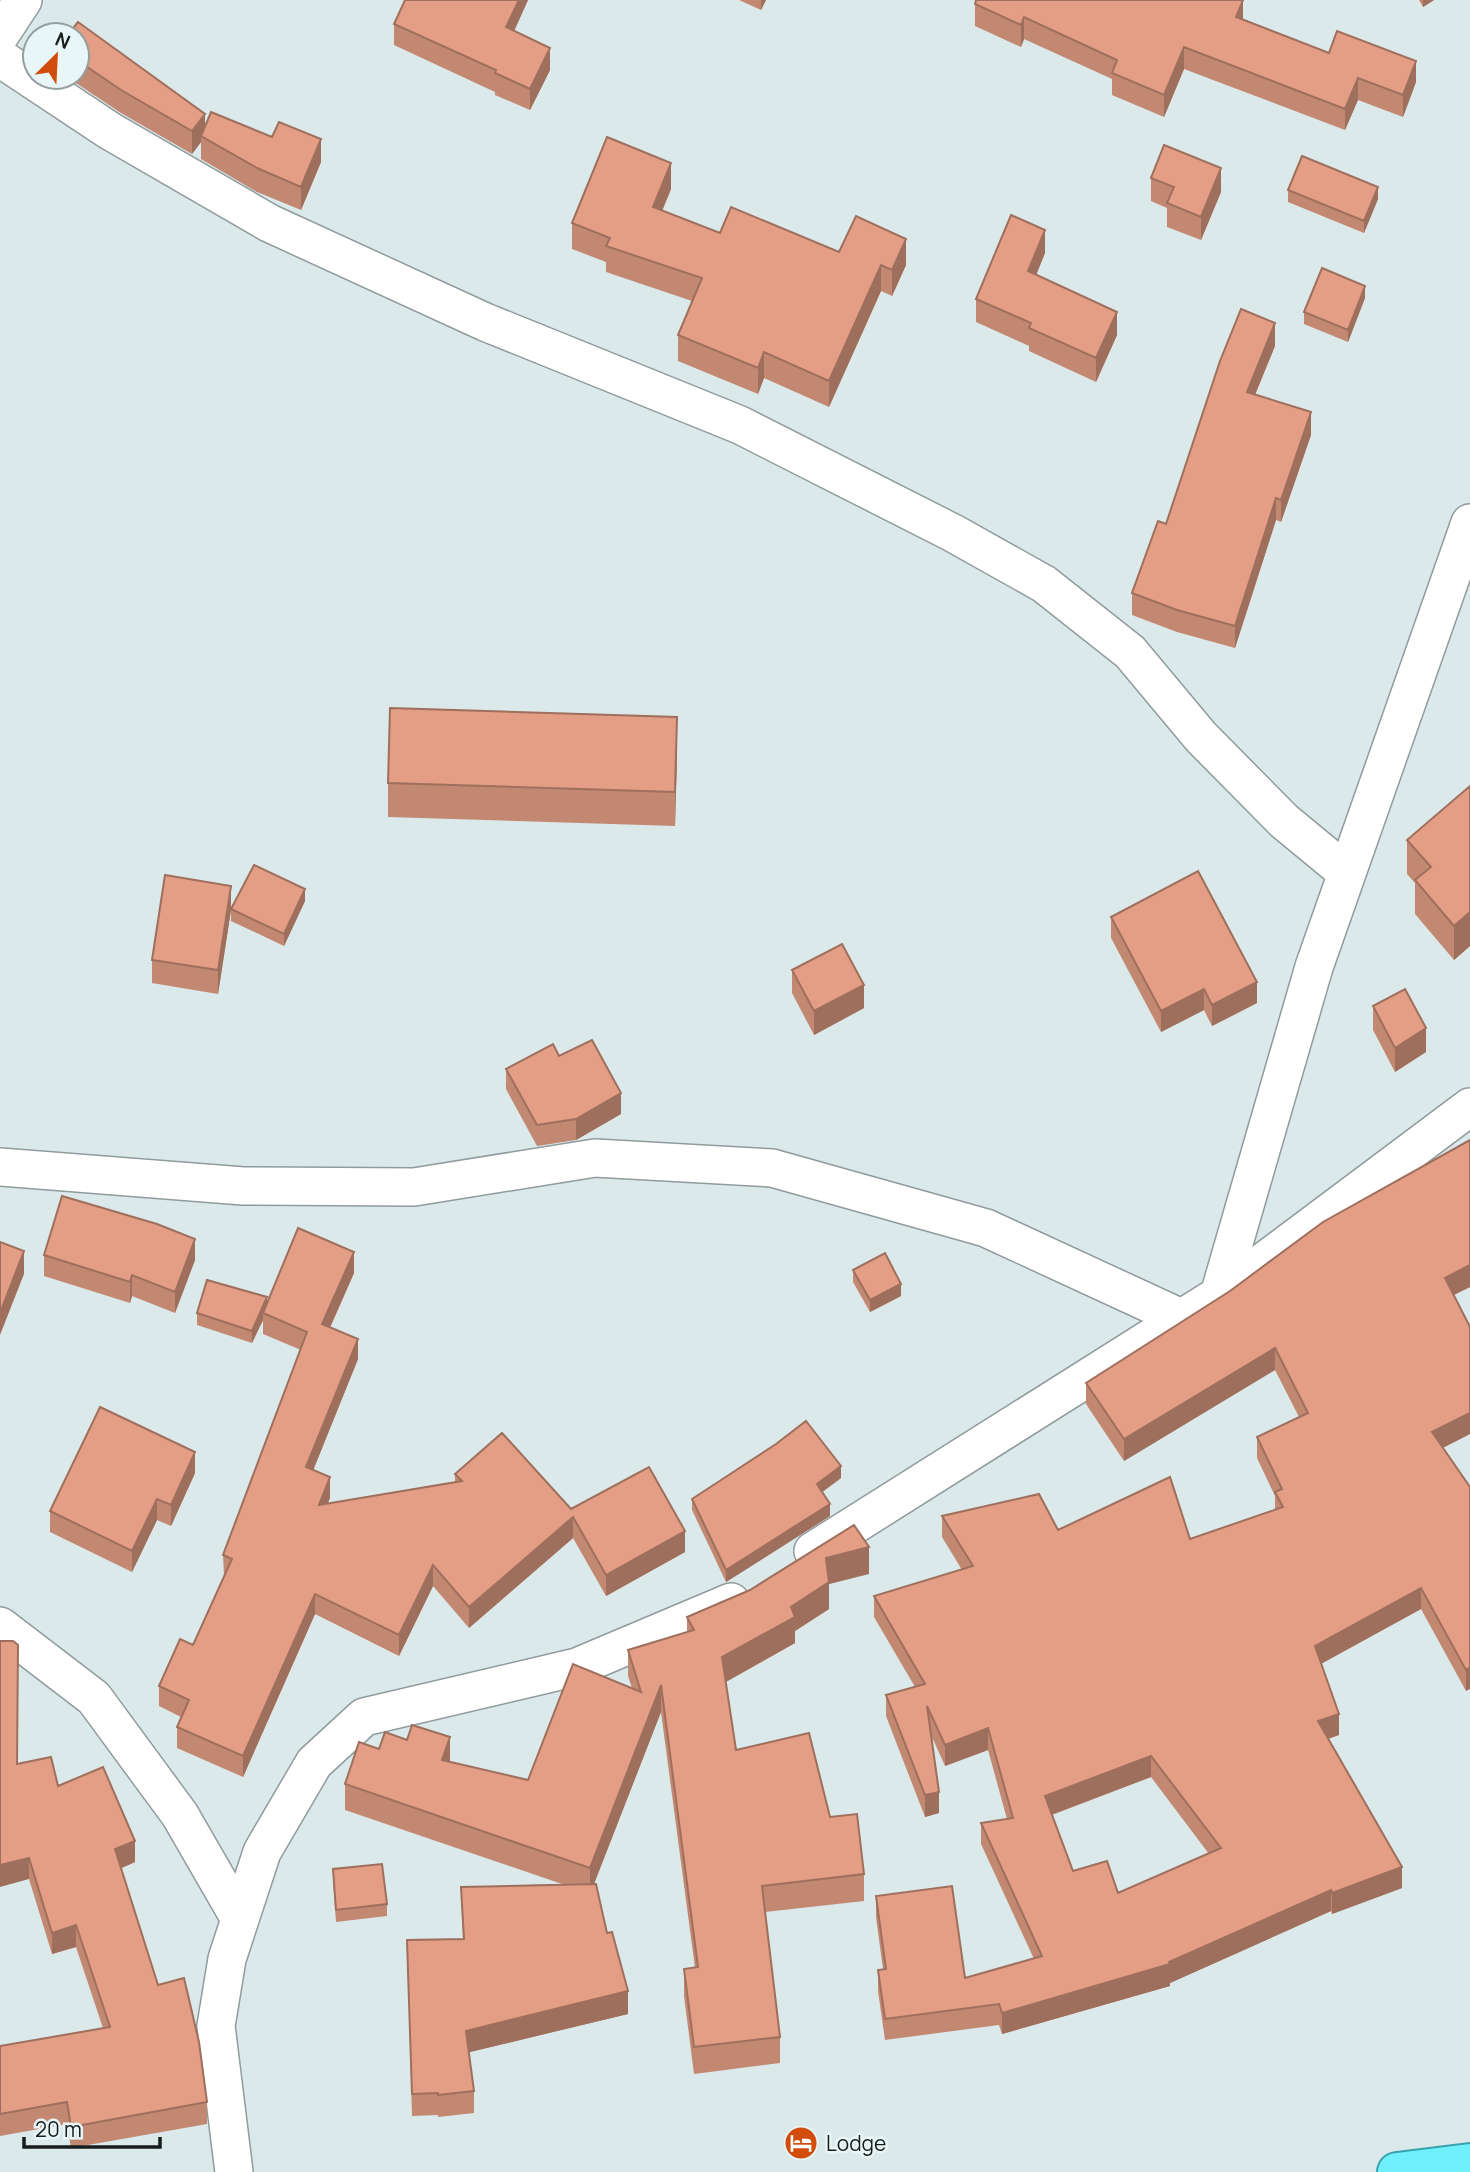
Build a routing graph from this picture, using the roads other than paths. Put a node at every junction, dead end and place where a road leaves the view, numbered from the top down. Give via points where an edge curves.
1 (23, 0) edge
2 (0, 35) edge
3 (0, 58) edge
4 (1470, 523) edge
5 (1347, 873) junction
6 (1470, 1107) edge
7 (0, 1167) edge
8 (1219, 1295) junction
9 (1181, 1318) junction
10 (0, 1626) edge
11 (240, 1919) junction
12 (1470, 2163) edge
13 (234, 2172) edge
14 (1397, 2172) edge

1 - 2 street
3 - 5 street via 110,131 269,223 485,322 740,425 1044,584 1130,652 1201,737 1283,821
4 - 5 street
5 - 8 street via 1314,967
6 - 8 street
7 - 9 street via 243,1186 400,1187 595,1158 772,1168 986,1228
8 - 9 street
9 - 11 street via 739,1599 578,1667 364,1717 314,1763 262,1852
10 - 11 street via 94,1698 180,1815
11 - 13 street via 227,1959 216,2026
12 - 14 highway

